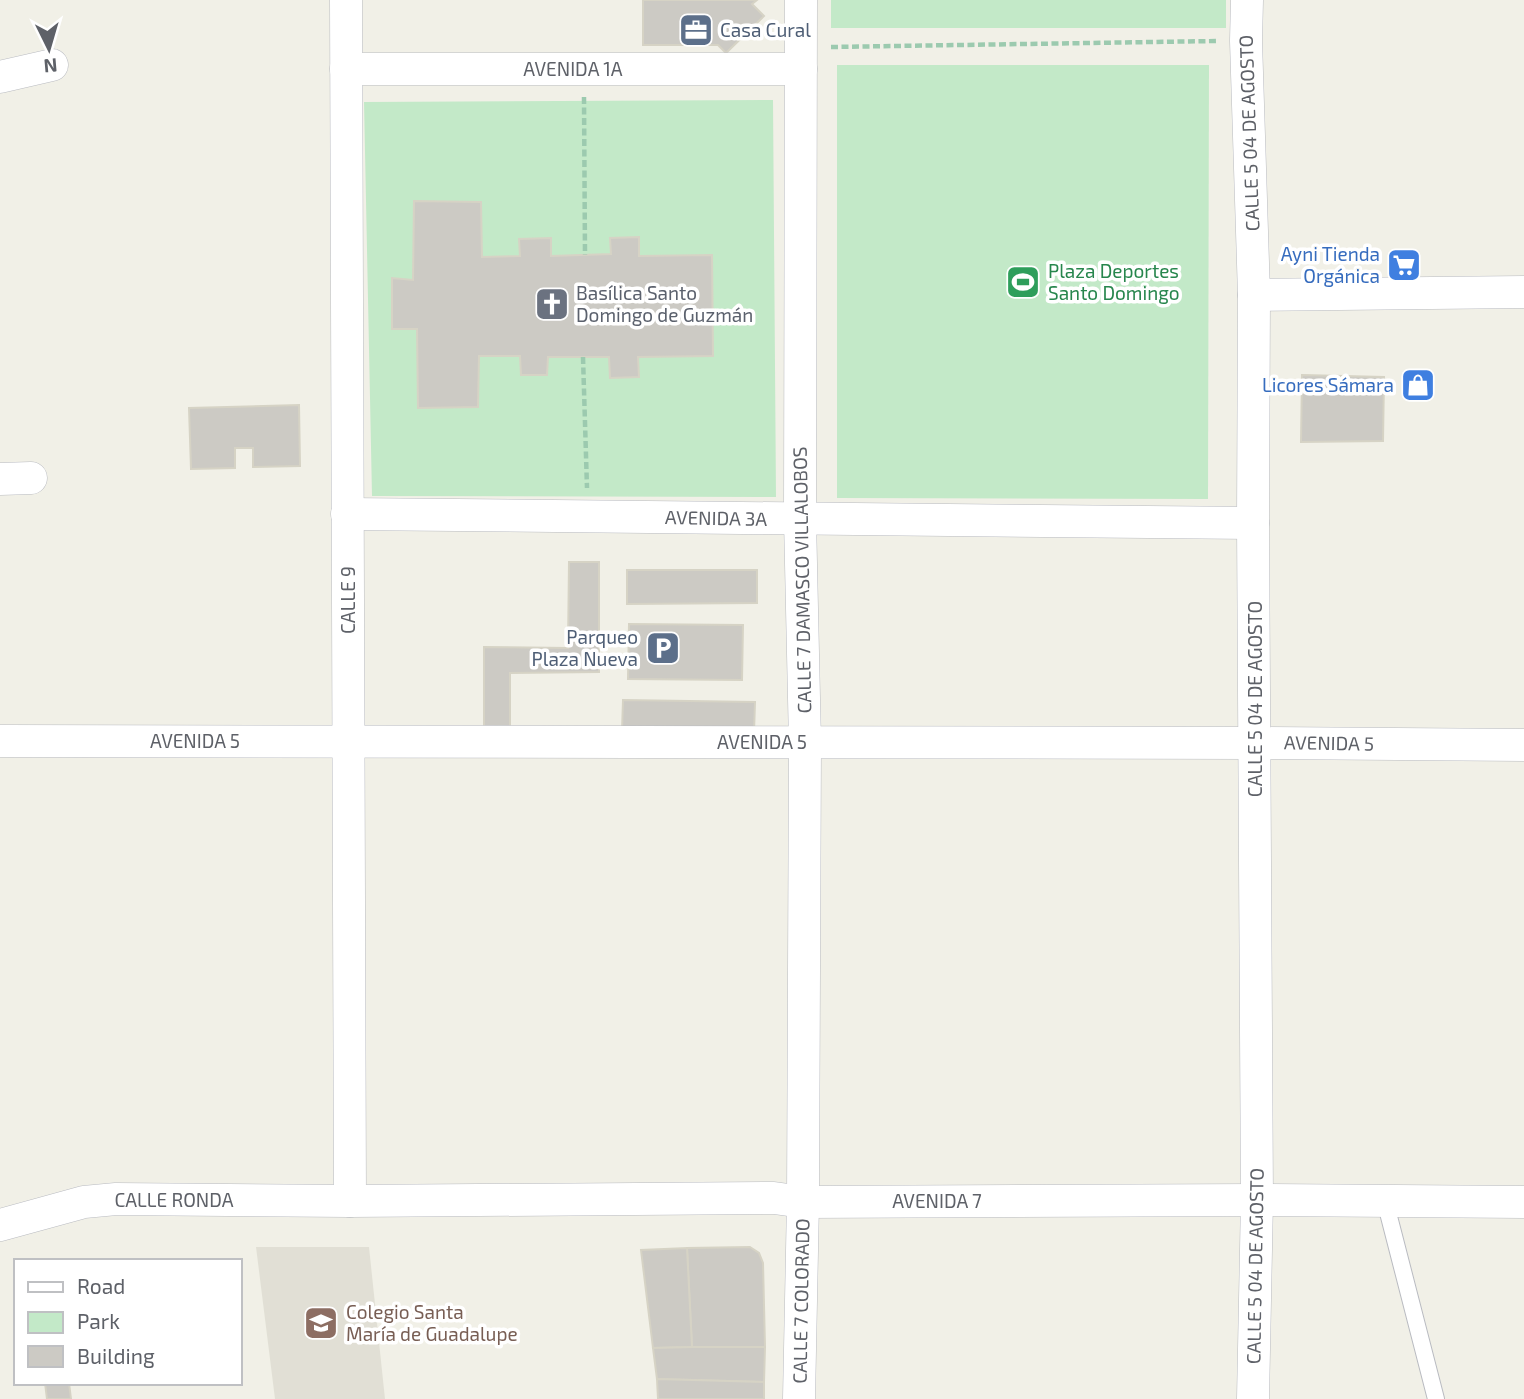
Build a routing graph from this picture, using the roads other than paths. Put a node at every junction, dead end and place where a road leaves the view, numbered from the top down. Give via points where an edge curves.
1 (346, 0) edge
2 (801, 0) edge
3 (1247, 0) edge
4 (801, 58) junction
5 (52, 65) dead end
6 (345, 69) junction
7 (0, 77) edge
8 (1524, 292) edge
9 (1254, 295) junction
10 (31, 478) dead end
11 (0, 479) edge
12 (347, 514) junction
13 (800, 519) junction
14 (1253, 523) junction
15 (0, 741) edge
16 (348, 741) junction
17 (805, 743) junction
18 (1255, 743) junction
19 (1524, 745) edge
20 (1257, 1199) junction
21 (350, 1201) junction
22 (1385, 1201) junction
23 (803, 1202) junction
24 (1524, 1202) edge
25 (0, 1225) edge
26 (799, 1399) edge
27 (1253, 1399) edge
28 (1436, 1399) edge

1 - 6 street, CALLE 9
2 - 4 street, CALLE 7 DAMASCO VILLALOBOS
3 - 9 street, CALLE 5 04 DE AGOSTO
4 - 6 street, AVENIDA 1A via 584,69
4 - 13 street, CALLE 7 DAMASCO VILLALOBOS
5 - 7 street
6 - 12 street, CALLE 9
8 - 9 street
9 - 14 street, CALLE 5 04 DE AGOSTO
10 - 11 street
12 - 13 street, AVENIDA 3A
12 - 16 street, CALLE 9
13 - 14 street, AVENIDA 3A
13 - 17 street, CALLE 7 DAMASCO VILLALOBOS
14 - 18 street, CALLE 5 04 DE AGOSTO
15 - 16 street, AVENIDA 5
16 - 17 street, AVENIDA 5
16 - 21 street, CALLE 9
17 - 18 street, AVENIDA 5
17 - 23 street, CALLE 7 DAMASCO VILLALOBOS
18 - 19 street, AVENIDA 5
18 - 20 street, CALLE 5 04 DE AGOSTO
20 - 22 street, AVENIDA 7
20 - 23 street, AVENIDA 7
20 - 27 street, CALLE 5 04 DE AGOSTO
21 - 23 street, AVENIDA 7 via 774,1198
21 - 25 street, CALLE RONDA via 116,1199 84,1202
22 - 24 street, AVENIDA 7
22 - 28 lane
23 - 26 street, CALLE 7 COLORADO

